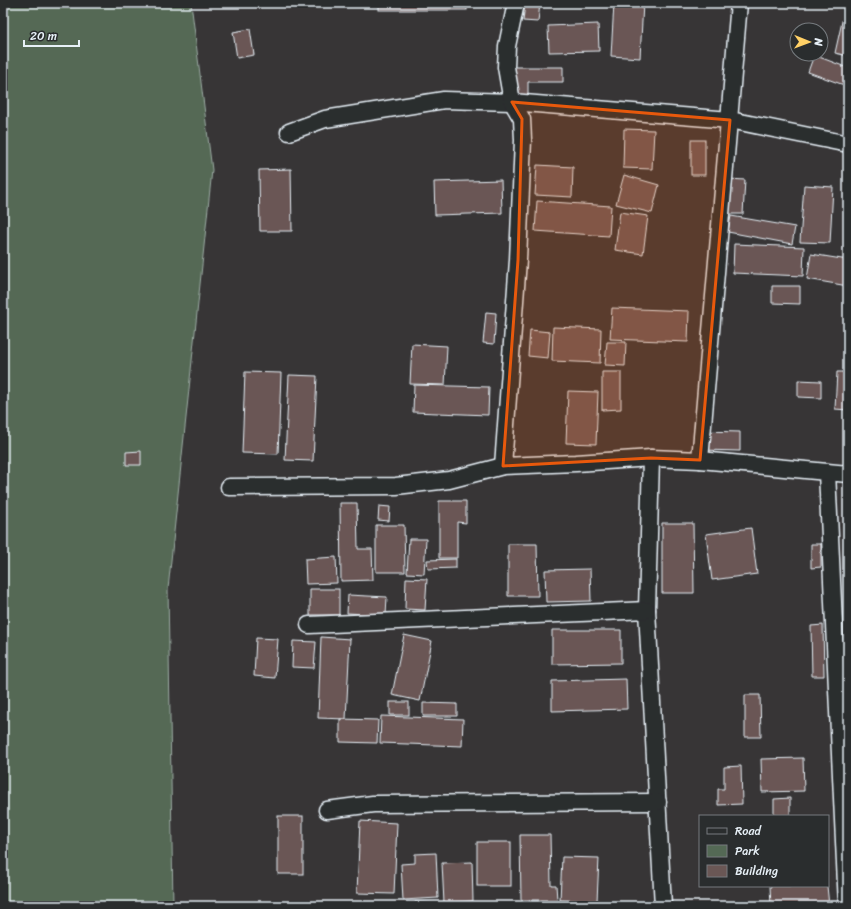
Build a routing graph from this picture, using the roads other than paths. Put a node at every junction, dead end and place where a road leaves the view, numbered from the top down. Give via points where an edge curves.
1 (516, 3) edge
2 (739, 3) edge
3 (512, 102) junction
4 (730, 120) junction
5 (289, 132) dead end
6 (848, 144) edge
7 (651, 458) junction
8 (700, 460) junction
9 (503, 466) junction
10 (827, 472) junction
11 (848, 474) edge
12 (229, 487) dead end
13 (647, 610) junction
14 (309, 625) dead end
15 (658, 802) junction
16 (327, 810) dead end
17 (663, 906) edge
18 (847, 906) edge

1 - 3 street via 507,46 506,66
2 - 4 street
3 - 4 street
3 - 5 street via 444,100 325,119
3 - 9 street via 522,119 523,140 518,260
4 - 6 street
4 - 8 street
7 - 8 street
7 - 9 street
7 - 13 street
8 - 10 street
9 - 12 street via 449,480 396,486
10 - 11 street
10 - 18 street
13 - 14 street
13 - 15 street
15 - 16 street via 373,804
15 - 17 street

